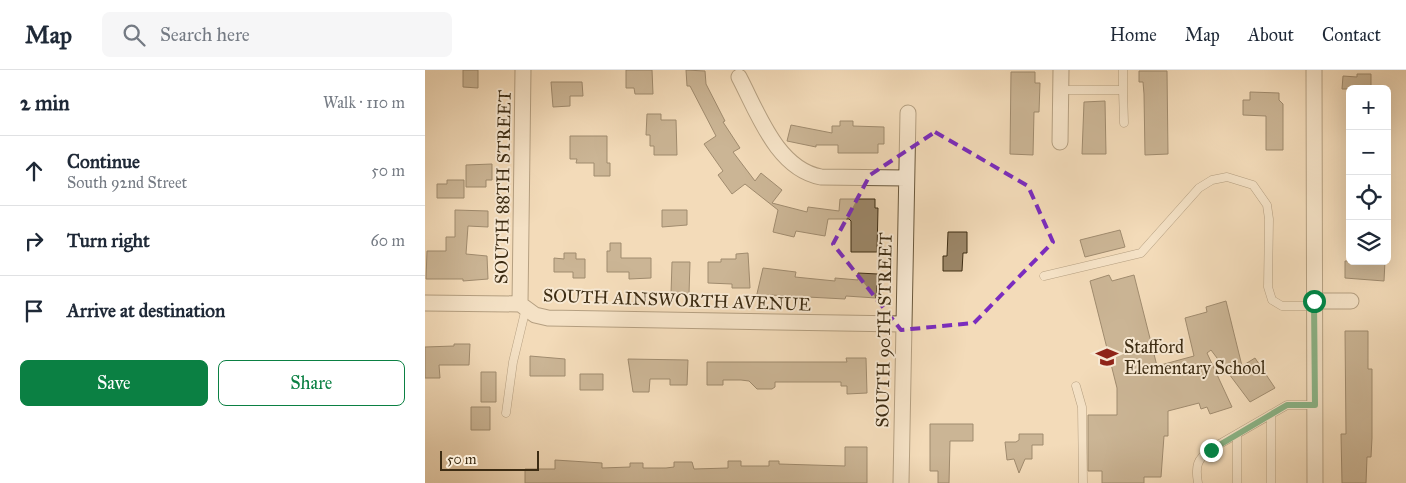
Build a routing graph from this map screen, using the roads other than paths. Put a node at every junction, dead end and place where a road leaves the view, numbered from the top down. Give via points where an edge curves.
1 (523, 70) edge
2 (1061, 70) edge
3 (1123, 70) edge
4 (1314, 70) edge
5 (739, 77) dead end
6 (1061, 90) junction
7 (1123, 90) junction
8 (908, 113) dead end
9 (1124, 123) dead end
10 (1061, 142) dead end
11 (906, 178) junction
12 (1044, 276) dead end
13 (1351, 301) dead end
14 (425, 303) edge
15 (1314, 303) junction
16 (523, 306) junction
17 (902, 324) junction
18 (1076, 386) dead end
19 (1315, 405) junction
20 (506, 413) dead end
21 (1271, 414) junction
22 (1237, 434) junction
23 (901, 483) edge
24 (1083, 483) edge
25 (1197, 483) edge
26 (1237, 483) edge
27 (1271, 483) edge
28 (1315, 483) edge

1 - 16 street, SOUTH 88TH STREET
2 - 6 street
3 - 7 lane
4 - 15 street
5 - 11 street via 780,152 808,175 821,178
6 - 7 lane
6 - 10 street
7 - 9 lane
8 - 11 street, SOUTH 90TH STREET
11 - 17 street, SOUTH 90TH STREET
12 - 15 lane via 1141,253 1199,188 1212,180 1227,177 1253,185 1267,205 1267,287 1272,300 1282,306
13 - 15 street
14 - 16 street, SOUTH AINSWORTH AVENUE
15 - 19 street
16 - 17 street, SOUTH AINSWORTH AVENUE via 535,315 548,318
16 - 20 lane
17 - 23 street, SOUTH 90TH STREET
18 - 24 lane via 1082,407
19 - 21 lane via 1287,405
19 - 28 street
21 - 22 lane
21 - 27 lane
22 - 25 lane via 1201,456 1196,466
22 - 26 lane

